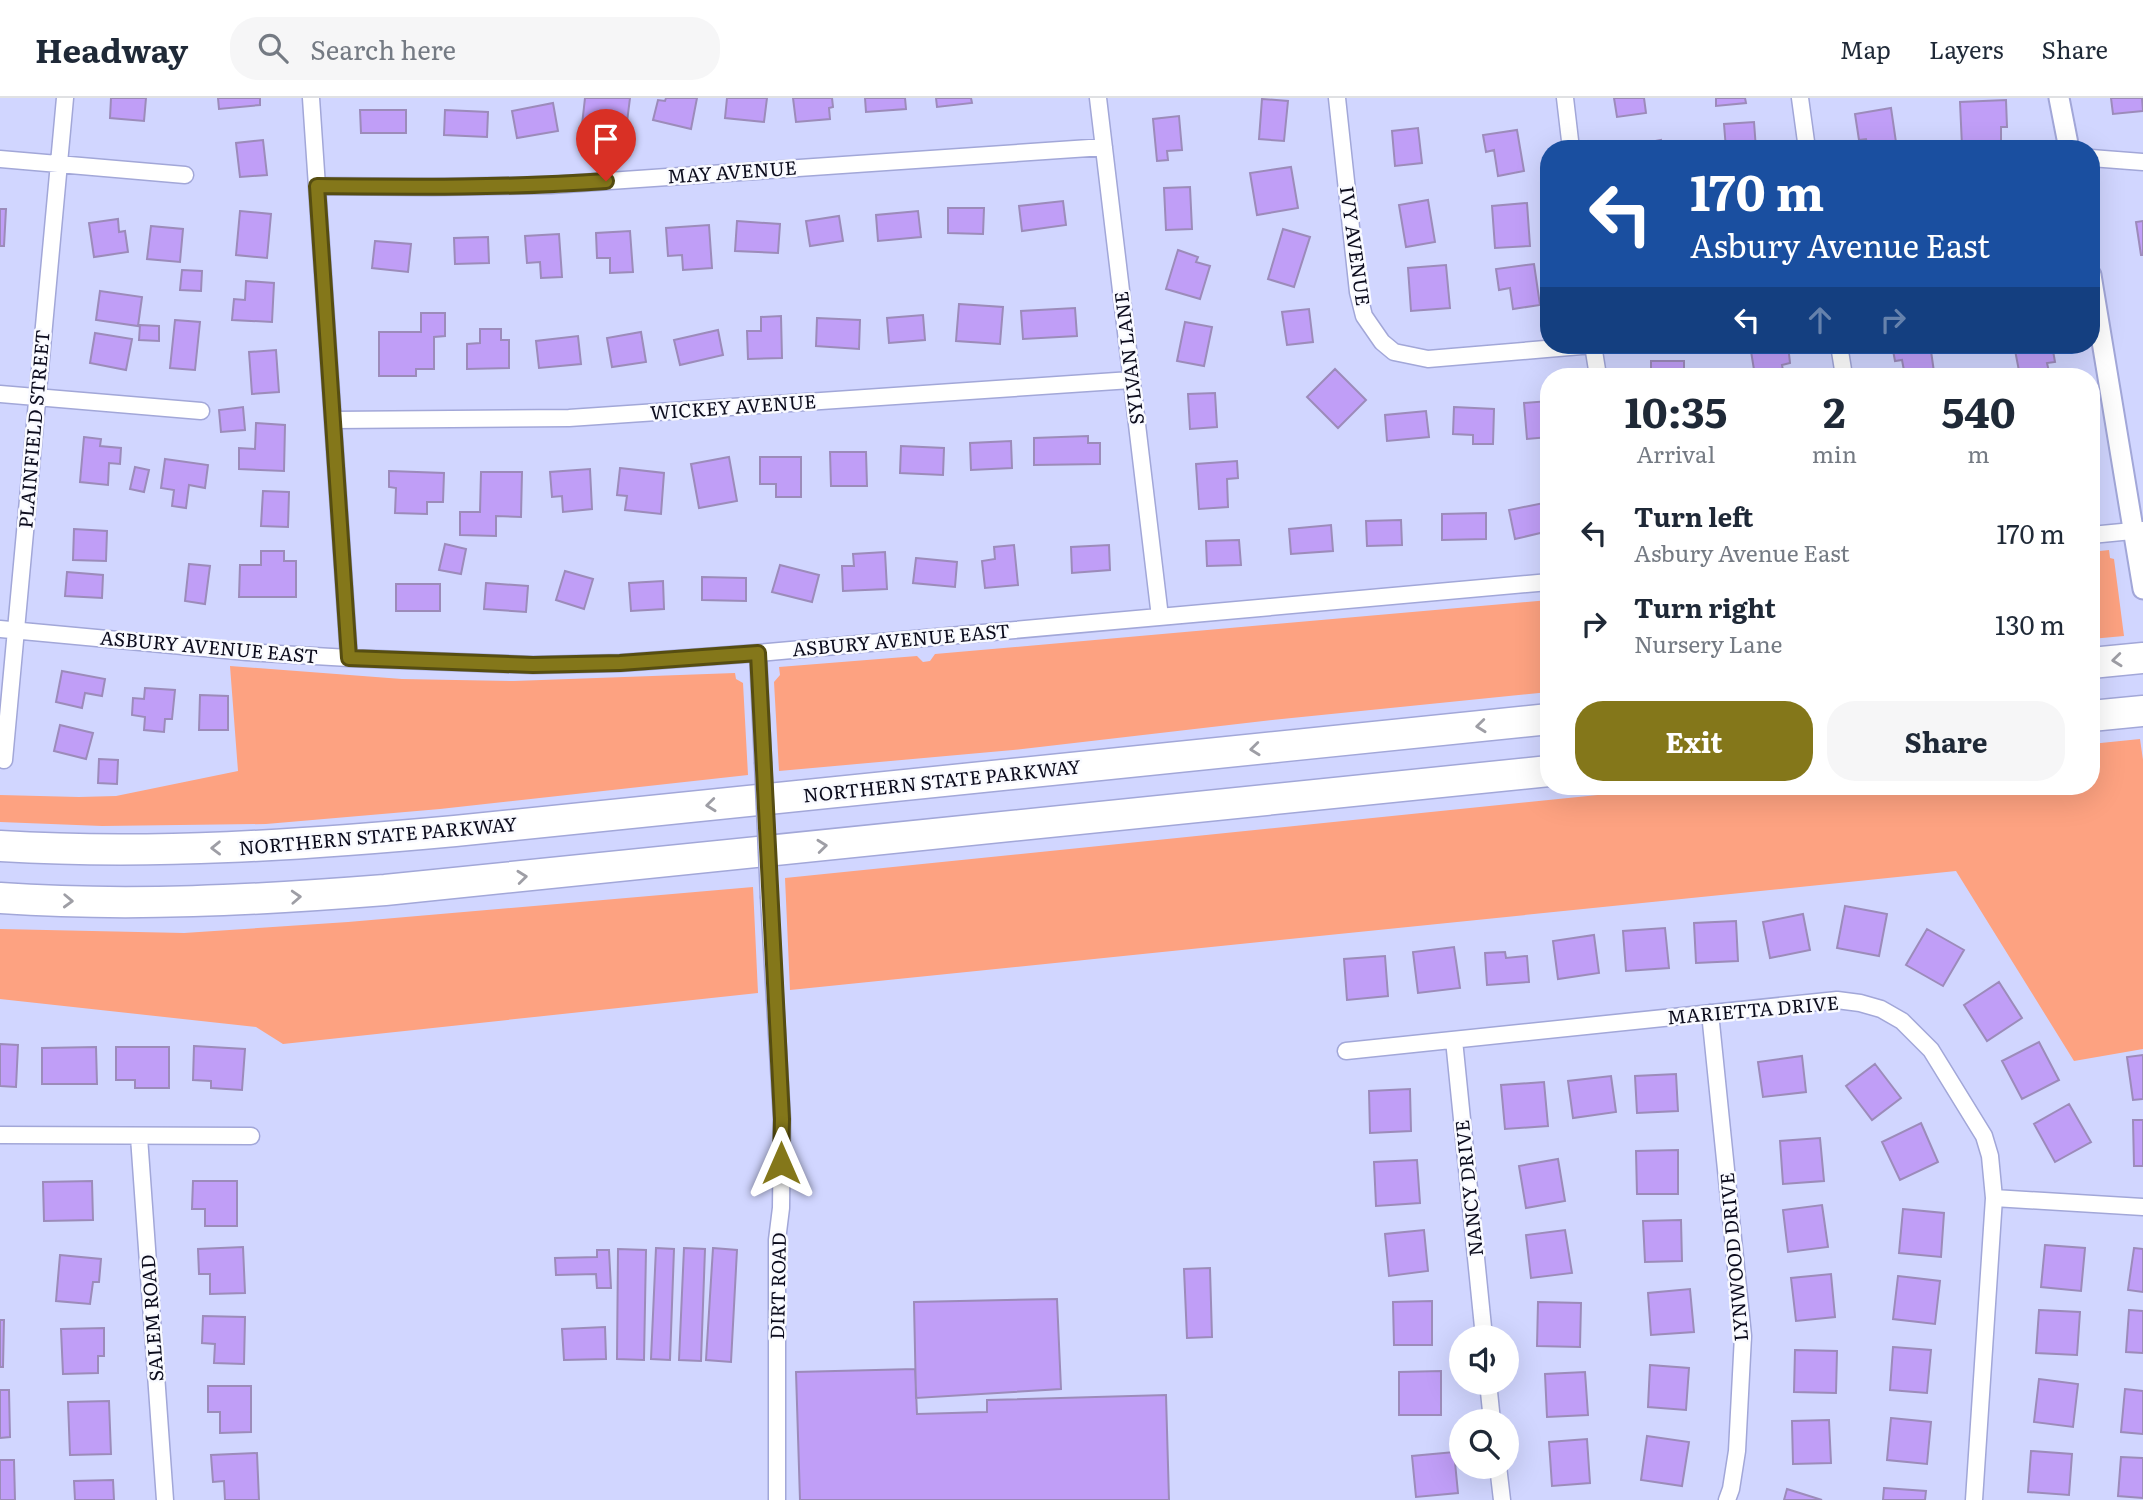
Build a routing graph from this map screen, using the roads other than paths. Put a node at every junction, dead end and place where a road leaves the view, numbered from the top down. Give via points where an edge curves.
1 (65, 98) edge
2 (310, 98) edge
3 (1098, 98) edge
4 (1337, 98) edge
5 (1565, 98) edge
6 (1800, 98) edge
7 (2059, 98) edge
8 (1570, 140) edge
9 (1806, 140) edge
10 (2067, 140) edge
11 (1104, 147) junction
12 (0, 159) edge
13 (2100, 159) edge
14 (2143, 162) edge
15 (59, 164) junction
16 (185, 174) dead end
17 (317, 186) junction
18 (2100, 324) edge
19 (1540, 349) edge
20 (1131, 380) junction
21 (0, 394) edge
22 (37, 397) junction
23 (201, 411) dead end
24 (334, 420) junction
25 (2138, 531) edge
26 (2100, 534) edge
27 (1540, 583) edge
28 (2143, 589) edge
29 (1160, 617) junction
30 (8, 630) edge
31 (758, 653) junction
32 (349, 658) junction
33 (2143, 658) edge
34 (2100, 662) edge
35 (2143, 710) edge
36 (2100, 715) edge
37 (1540, 720) edge
38 (4, 760) dead end
39 (1540, 772) edge
40 (0, 846) edge
41 (0, 898) edge
42 (1710, 1013) junction
43 (1454, 1040) junction
44 (1346, 1051) dead end
45 (0, 1135) edge
46 (139, 1136) junction
47 (251, 1136) dead end
48 (1994, 1198) junction
49 (2143, 1207) edge
50 (1482, 1325) edge
51 (1500, 1479) edge
52 (164, 1500) edge
53 (777, 1500) edge
54 (1502, 1500) edge
55 (1727, 1500) edge
56 (1973, 1500) edge

1 - 15 street, PLAINFIELD STREET
2 - 17 street
3 - 11 street, SYLVAN LANE
4 - 19 street, IVY AVENUE via 1358,292 1364,316 1382,342 1394,352 1428,359
5 - 8 street
6 - 9 street
7 - 10 street
11 - 17 street, MAY AVENUE via 551,185
11 - 20 street, SYLVAN LANE
12 - 15 street
13 - 14 street
15 - 16 street
15 - 22 street, PLAINFIELD STREET
17 - 24 street
18 - 25 street
20 - 24 street, WICKEY AVENUE via 569,418
20 - 29 street, SYLVAN LANE
21 - 22 street
22 - 23 street
22 - 30 street, PLAINFIELD STREET
24 - 32 street
25 - 26 street
25 - 28 street
27 - 29 street, ASBURY AVENUE EAST
29 - 31 street, ASBURY AVENUE EAST
30 - 32 street, ASBURY AVENUE EAST
30 - 38 street, PLAINFIELD STREET
31 - 32 street, ASBURY AVENUE EAST via 533,665
31 - 53 street, DIRT ROAD, bridge via 782,1119
33 -> 34 highway
35 - 36 highway
37 -> 40 highway, NORTHERN STATE PARKWAY via 303,844 157,849
41 -> 39 highway via 225,900 386,890
42 - 43 street, MARIETTA DRIVE
42 - 48 street, MARIETTA DRIVE via 1837,1000 1870,1006 1902,1021 1931,1050 1984,1136
42 - 55 street, LYNWOOD DRIVE via 1743,1336 1737,1451
43 - 44 street, MARIETTA DRIVE
43 - 50 street, NANCY DRIVE
45 - 46 street
46 - 47 street
46 - 52 street, SALEM ROAD
48 - 49 street
48 - 56 street, MARIETTA DRIVE
51 - 54 street

